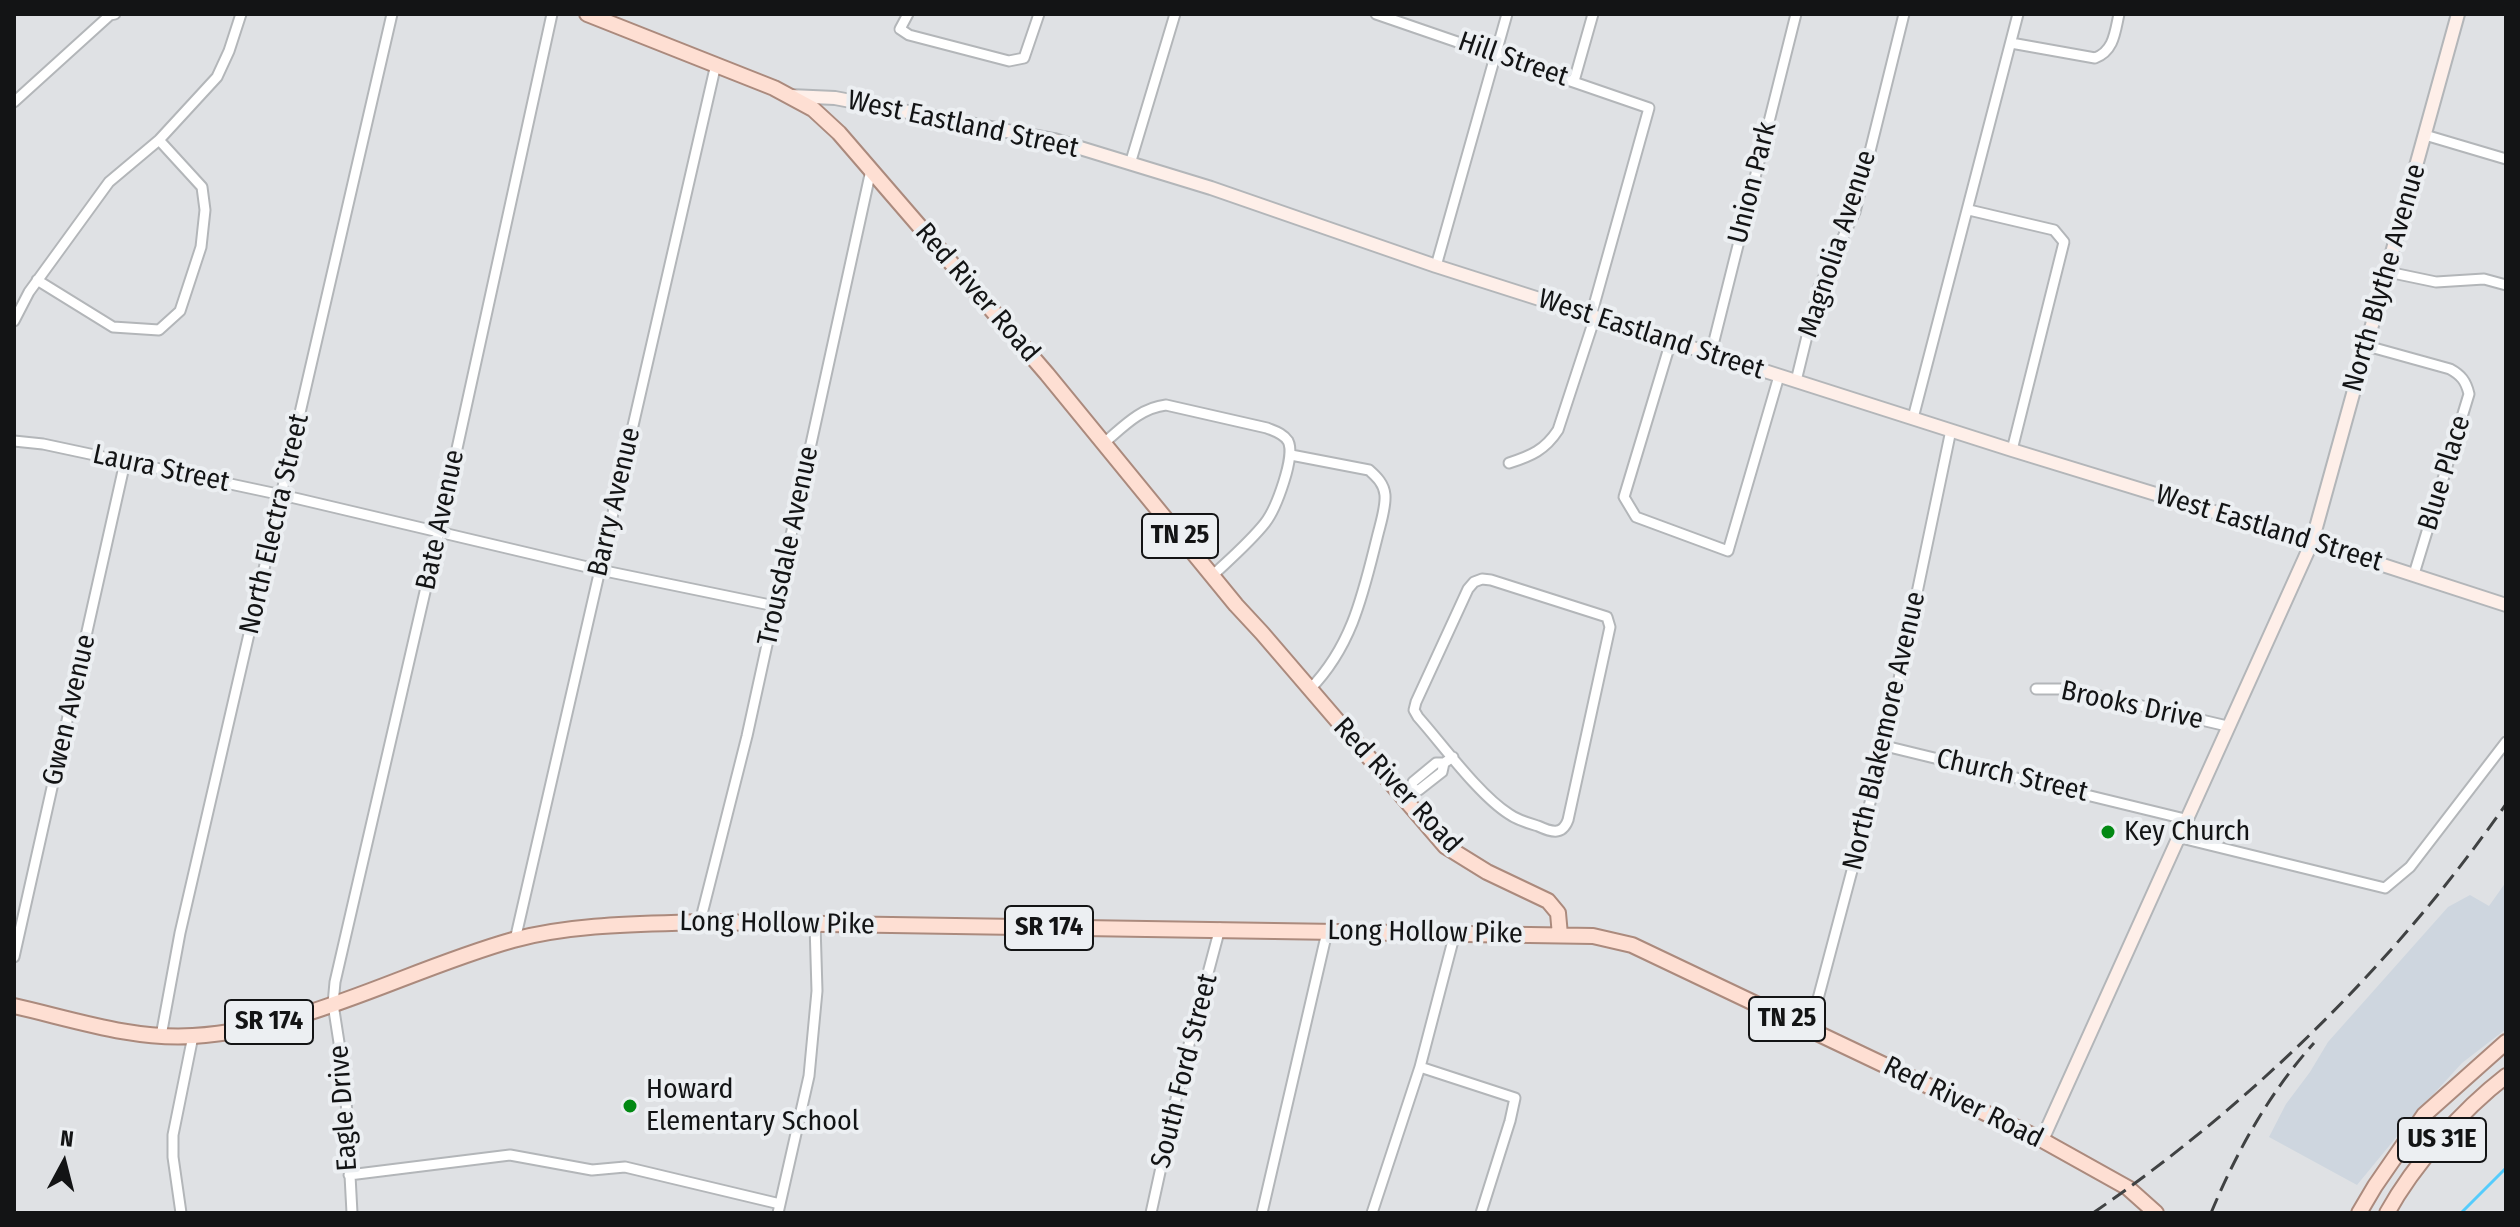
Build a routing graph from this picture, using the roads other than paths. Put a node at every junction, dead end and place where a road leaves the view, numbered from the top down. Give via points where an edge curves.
1 (115, 14) edge
2 (241, 14) edge
3 (392, 14) edge
4 (552, 14) edge
5 (587, 14) edge
6 (908, 14) edge
7 (1039, 14) edge
8 (1175, 14) edge
9 (1376, 14) edge
10 (1507, 14) edge
11 (1593, 14) edge
12 (1796, 14) edge
13 (1904, 14) edge
14 (2018, 14) edge
15 (2119, 14) edge
16 (2458, 14) edge
17 (2011, 43) junction
18 (1495, 54) junction
19 (716, 64) junction
20 (1574, 81) junction
21 (789, 96) junction
22 (14, 102) edge
23 (813, 109) joint
24 (2425, 135) junction
25 (159, 140) junction
26 (2506, 159) edge
27 (1130, 164) junction
28 (871, 170) junction
29 (1969, 210) junction
30 (1436, 266) junction
31 (2388, 272) junction
32 (37, 280) junction
33 (2506, 285) edge
34 (1593, 316) junction
35 (14, 321) edge
36 (1671, 341) junction
37 (2367, 346) junction
38 (1711, 353) junction
39 (1779, 376) junction
40 (1796, 381) junction
41 (1913, 418) junction
42 (1951, 430) junction
43 (14, 441) edge
44 (1104, 443) junction
45 (2012, 450) junction
46 (1291, 455) junction
47 (125, 462) junction
48 (1509, 463) dead end
49 (282, 495) junction
50 (439, 531) junction
51 (2312, 542) junction
52 (600, 570) junction
53 (2414, 574) junction
54 (1212, 576) junction
55 (2506, 605) edge
56 (775, 606) junction
57 (1310, 689) junction
58 (2036, 689) dead end
59 (2227, 726) junction
60 (2506, 742) edge
61 (1885, 746) junction
62 (1449, 760) junction
63 (1406, 793) junction
64 (2185, 819) junction
65 (2177, 837) junction
66 (700, 922) junction
67 (815, 924) junction
68 (1220, 928) junction
69 (1327, 932) junction
70 (1455, 933) junction
71 (1560, 935) junction
72 (515, 940) junction
73 (14, 957) edge
74 (333, 1004) junction
75 (14, 1006) edge
76 (1810, 1029) junction
77 (161, 1036) junction
78 (193, 1036) junction
79 (2506, 1042) edge
80 (1420, 1067) junction
81 (2506, 1076) edge
82 (2417, 1126) junction
83 (2042, 1140) junction
84 (2440, 1142) junction
85 (349, 1175) junction
86 (779, 1209) edge
87 (181, 1213) edge
88 (352, 1213) edge
89 (1151, 1213) edge
90 (1262, 1213) edge
91 (1372, 1213) edge
92 (1481, 1213) edge
93 (2156, 1213) edge
94 (2359, 1213) edge
95 (2387, 1213) edge

1 - 22 street
2 - 25 street via 217,77
3 - 49 street, North Electra Street
4 - 50 street, Bate Avenue
5 - 19 main road, TN 25
6 - 7 street via 900,29 909,35 1009,61 1024,58
8 - 27 street
9 - 18 street, Hill Street
10 - 18 street
11 - 20 street
12 - 38 street, Union Park
13 - 40 street, Magnolia Avenue via 1855,212 1819,287
14 - 17 street
15 - 17 street via 2111,47 2095,58
16 - 24 street, North Blythe Avenue
17 - 29 street
18 - 20 street, Hill Street
18 - 30 street
19 - 21 main road, West Eastland Street / TN 25
19 - 52 street, Barry Avenue
20 - 34 street, Hill Street via 1649,108
21 - 23 main road, West Eastland Street / TN 25
21 - 27 street, West Eastland Street via 835,98 1024,132
23 - 28 main road, Red River Road / TN 25
24 - 26 street
24 - 31 street, North Blythe Avenue
25 - 32 street via 109,182
25 - 32 street via 202,187 205,210 201,247 180,311 159,330 113,327
27 - 30 street, West Eastland Street
28 - 44 main road, Red River Road / TN 25
28 - 56 street, Trousdale Avenue
29 - 41 street
29 - 45 street via 2054,230 2064,242
30 - 34 street, West Eastland Street
31 - 33 street via 2436,282 2484,279
31 - 37 street, North Blythe Avenue
32 - 35 street
34 - 36 street, West Eastland Street
34 - 48 street via 1558,430 1536,454
36 - 38 street, West Eastland Street
36 - 39 street via 1624,497 1636,517 1728,551
37 - 51 street, North Blythe Avenue
37 - 53 street, Blue Place via 2450,369 2461,375 2469,394
38 - 39 street, West Eastland Street
39 - 40 street, West Eastland Street
40 - 41 street, West Eastland Street
41 - 42 street, West Eastland Street
42 - 45 street, West Eastland Street
42 - 61 street, North Blakemore Avenue
43 - 47 street, Laura Street
44 - 46 street via 1136,416 1166,405 1267,428 1283,435
44 - 54 main road, Red River Road / TN 25
45 - 51 street, West Eastland Street
46 - 54 street via 1266,522
46 - 57 street via 1369,470 1386,496 1354,620 1333,663
47 - 49 street, Laura Street
47 - 73 street, Gwen Avenue
49 - 50 street, Laura Street
49 - 77 street, North Electra Street
50 - 52 street, Laura Street
50 - 74 street, Bate Avenue
51 - 53 street, West Eastland Street
51 - 59 street, North Blythe Avenue
52 - 56 street, Laura Street
52 - 72 street, Barry Avenue
53 - 55 street, West Eastland Street
54 - 57 main road, Red River Road / TN 25
56 - 66 street, Trousdale Avenue
57 - 63 main road, Red River Road / TN 25
58 - 59 street, Brooks Drive via 2070,689
59 - 64 street, North Blythe Avenue
60 - 65 street via 2410,867 2385,888
61 - 64 street, Church Street
61 - 76 street, North Blakemore Avenue
62 - 62 street via 1414,710 1474,582 1491,580 1607,617 1610,627 1565,828 1552,832 1512,816
62 - 63 street via 1419,790
63 - 71 main road, Red River Road / TN 25 via 1445,846 1548,901 1558,913
64 - 65 street, North Blythe Avenue
65 - 83 street, North Blythe Avenue
66 - 67 main road, Long Hollow Pike / SR 174
66 - 72 main road, Long Hollow Pike / SR 174 via 601,926
67 - 68 main road, Long Hollow Pike / SR 174
67 - 86 street via 817,991 809,1076
68 - 69 main road, Long Hollow Pike / SR 174
68 - 89 street, South Ford Street
69 - 70 main road, Long Hollow Pike / SR 174
69 - 90 street
70 - 71 main road, Long Hollow Pike / SR 174
70 - 80 street
71 - 76 main road, Red River Road / TN 25 via 1632,945
72 - 74 main road, Long Hollow Pike / SR 174
74 - 78 main road, Long Hollow Pike / SR 174
74 - 85 street, Eagle Drive via 345,1081
75 - 77 main road, Long Hollow Pike / SR 174
76 - 83 main road, Red River Road / TN 25
77 - 78 main road, Long Hollow Pike / SR 174
78 - 87 street via 173,1135
79 - 82 main road, US 31E
80 - 91 street
80 - 92 street via 1515,1098
81 - 84 main road, US 31E via 2480,1096
82 - 84 main road
82 - 94 main road, US 31E
83 - 93 main road, Red River Road / TN 25 via 2128,1188
84 - 95 main road, US 31E
85 - 86 street via 510,1155 592,1170 625,1167
85 - 88 street, Eagle Drive

